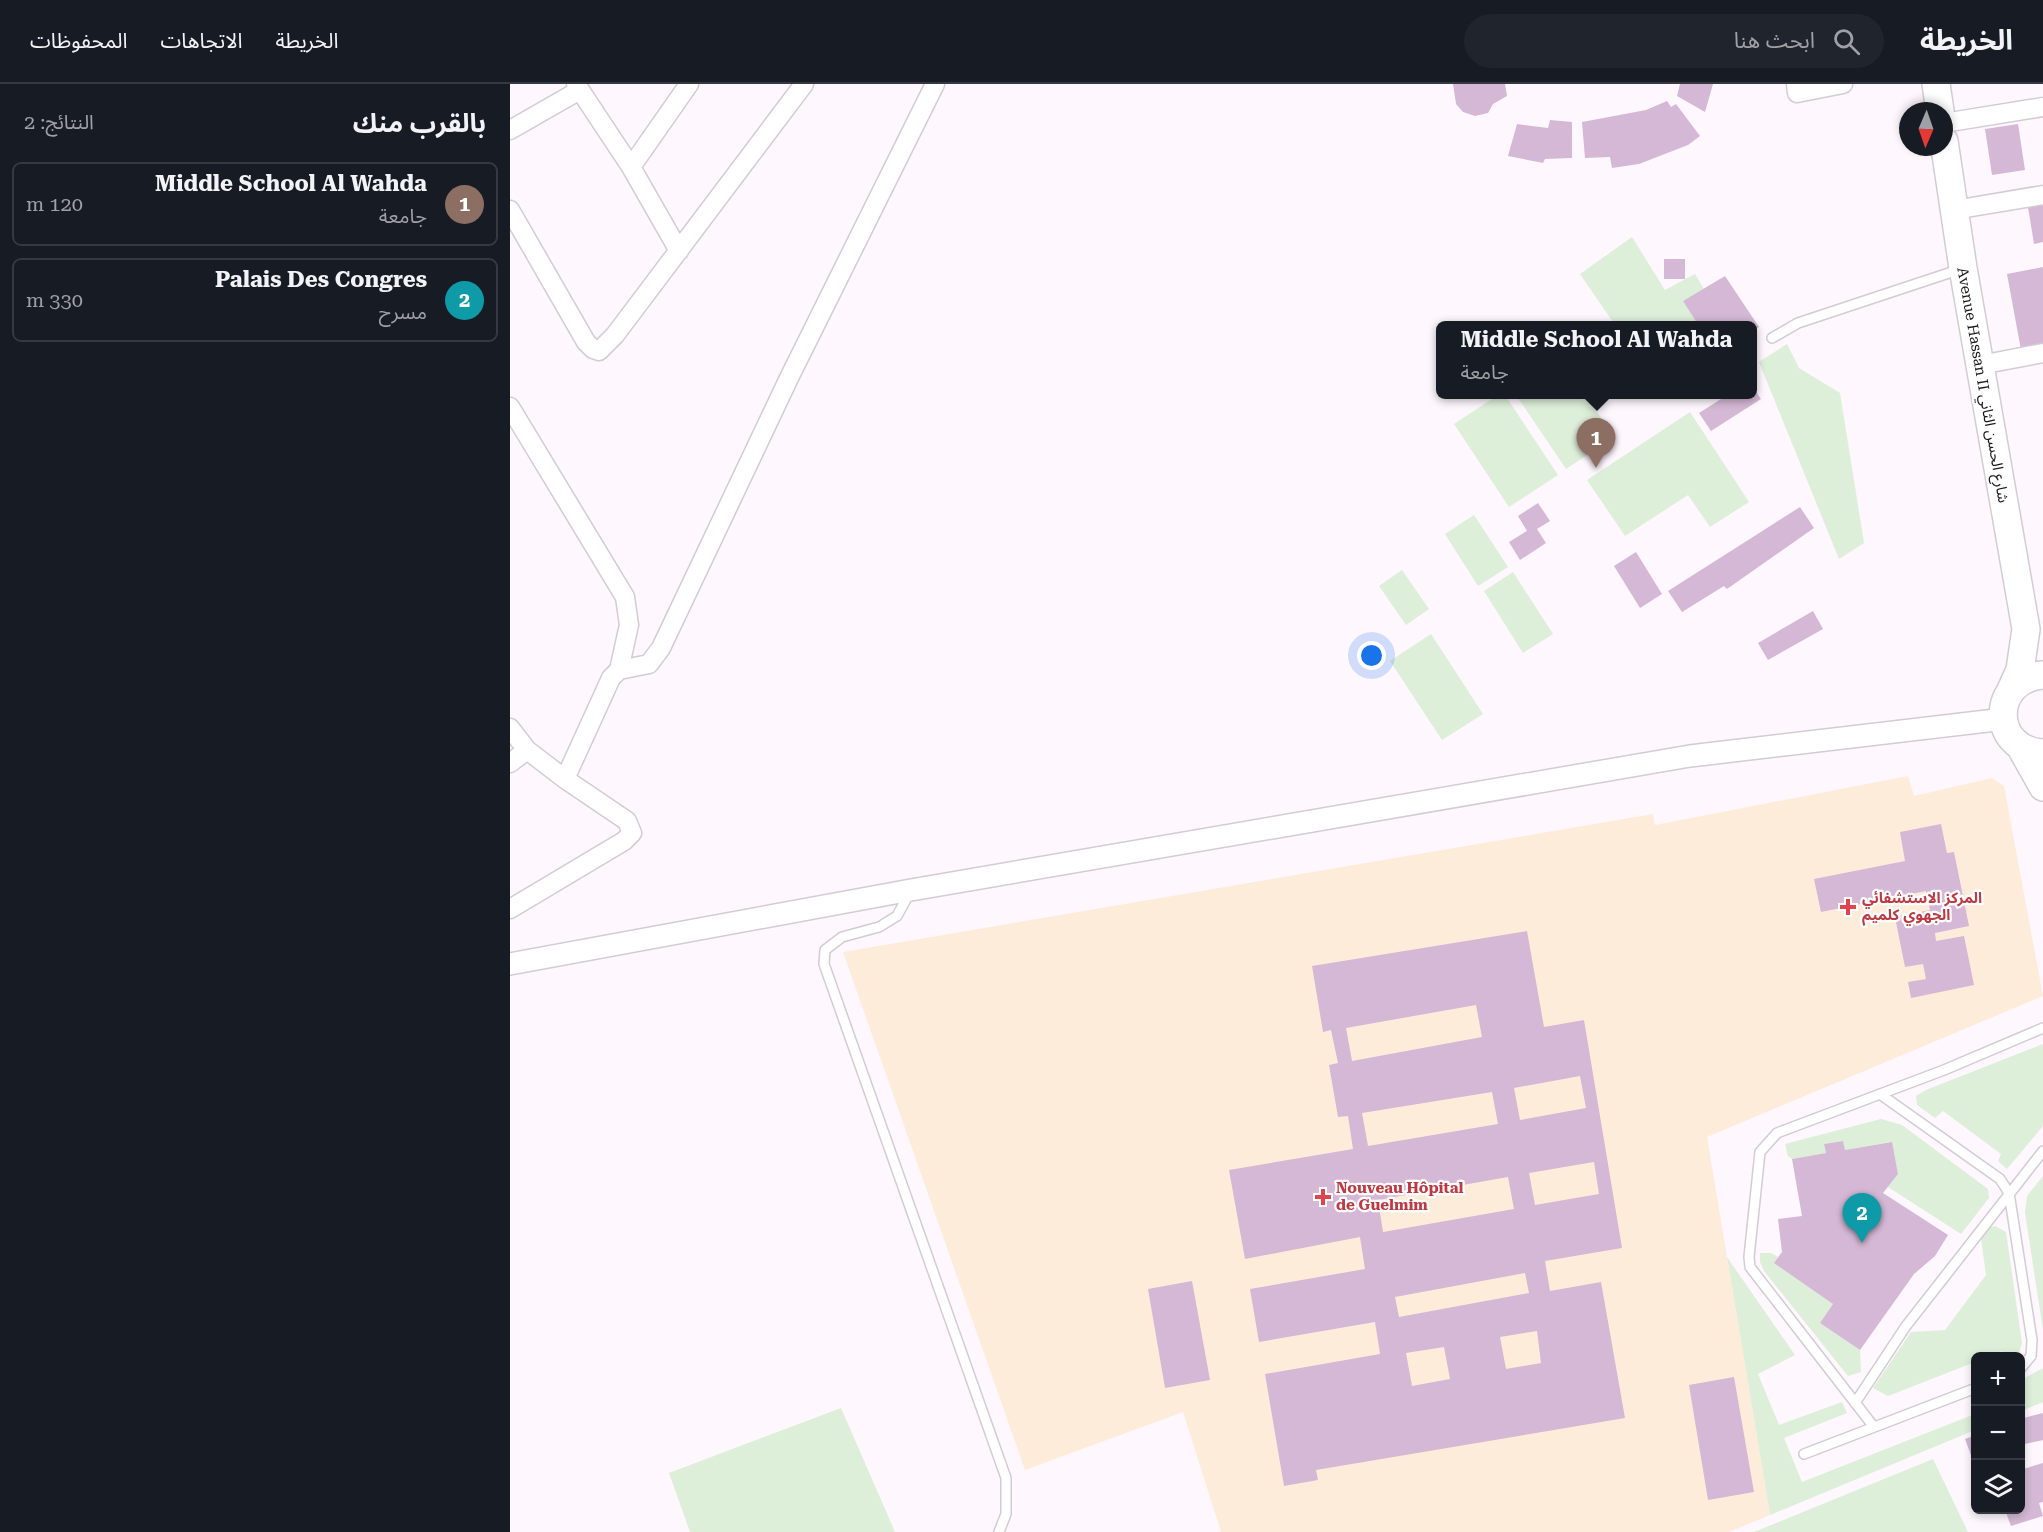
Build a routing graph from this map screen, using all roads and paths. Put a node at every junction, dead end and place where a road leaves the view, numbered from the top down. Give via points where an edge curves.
1 (689, 84) edge
2 (804, 84) edge
3 (935, 84) edge
4 (1796, 84) edge
5 (1843, 84) edge
6 (1936, 84) edge
7 (578, 87) edge
8 (1939, 102) edge
9 (2043, 107) edge
10 (1953, 122) edge
11 (510, 130) edge
12 (1946, 156) edge
13 (631, 167) junction
14 (2043, 195) edge
15 (510, 210) edge
16 (1954, 210) junction
17 (679, 251) junction
18 (1963, 268) junction
19 (1772, 338) dead end
20 (2043, 353) edge
21 (1980, 365) junction
22 (510, 407) edge
23 (2026, 629) junction
24 (2043, 657) edge
25 (620, 670) junction
26 (2043, 675) edge
27 (2011, 690) junction
28 (2004, 719) junction
29 (510, 728) edge
30 (527, 750) junction
31 (2032, 750) edge
32 (510, 763) edge
33 (566, 778) junction
34 (2043, 788) edge
35 (911, 890) junction
36 (510, 909) edge
37 (510, 964) edge
38 (2043, 1028) edge
39 (1880, 1094) junction
40 (2043, 1151) edge
41 (2009, 1192) junction
42 (2025, 1363) edge
43 (1971, 1390) edge
44 (1855, 1403) junction
45 (1874, 1427) junction
46 (1804, 1454) dead end
47 (999, 1532) edge

1 - 13 street
2 - 17 street
3 - 25 street via 661,648 649,664
4 - 5 street via 1797,93
6 - 8 main road
7 - 11 street
7 - 13 street
9 - 10 street
12 - 16 main road, Avenue Hassan II شارع الحسن الثاني
13 - 17 street
14 - 16 street
15 - 17 street via 585,342 596,351 606,345
16 - 18 main road, Avenue Hassan II شارع الحسن الثاني
18 - 19 lane via 1798,323
18 - 21 main road, Avenue Hassan II شارع الحسن الثاني
20 - 21 street
21 - 23 main road, Avenue Hassan II شارع الحسن الثاني
22 - 25 street via 626,597 629,625
23 - 24 main road, Avenue Hassan II شارع الحسن الثاني
23 - 27 main road, Avenue Hassan II شارع الحسن الثاني via 2020,670
25 - 33 street via 611,678
26 - 27 main road via 2029,677
27 - 28 main road, Avenue Hassan II شارع الحسن الثاني via 2004,705
28 - 31 main road via 2009,735
28 - 35 street via 1690,756
29 - 30 street
30 - 32 street
30 - 33 street
31 - 34 main road
33 - 36 street via 627,821 632,833
35 - 37 street
35 - 47 lane via 897,916 879,927 842,937 825,950 824,964 1006,1478 1006,1514
38 - 39 lane
39 - 41 lane via 2000,1179
39 - 44 lane via 1777,1133 1767,1143 1760,1152 1749,1257 1755,1276
40 - 41 lane
41 - 42 lane via 2032,1340 2031,1356
41 - 44 lane via 1906,1326
43 - 45 lane
44 - 45 lane
45 - 46 lane

